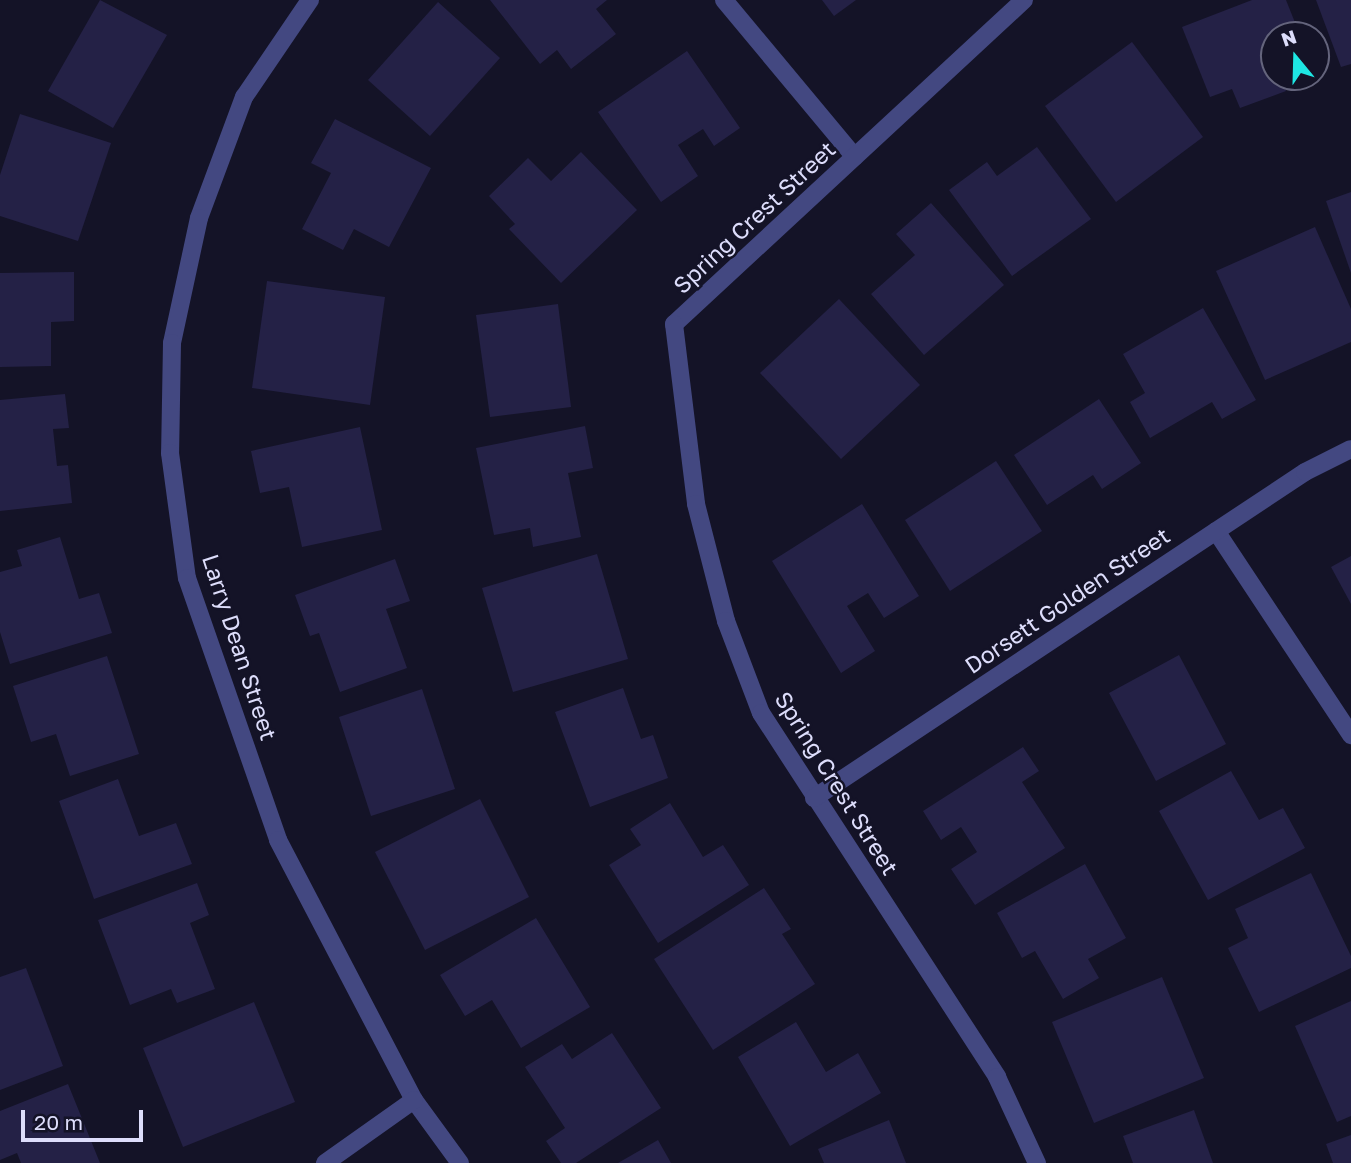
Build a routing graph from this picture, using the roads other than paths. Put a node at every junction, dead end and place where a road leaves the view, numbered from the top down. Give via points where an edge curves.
1 (310, 0) edge
2 (724, 0) edge
3 (1024, 0) edge
4 (855, 157) junction
5 (1351, 449) edge
6 (1216, 531) junction
7 (1351, 735) edge
8 (814, 798) junction
9 (414, 1100) junction
10 (325, 1163) edge
11 (460, 1163) edge
12 (1037, 1163) edge

1 - 9 street, Larry Dean Street via 244,97 199,218 172,343 170,453 187,578 278,840
2 - 4 street
3 - 4 street, Spring Crest Street
4 - 8 street, Spring Crest Street via 674,324 696,504 726,621 761,713
5 - 6 street, Dorsett Golden Street via 1305,472
6 - 7 street
6 - 8 street, Dorsett Golden Street
8 - 12 street, Spring Crest Street via 997,1077
9 - 10 street
9 - 11 street, Larry Dean Street

